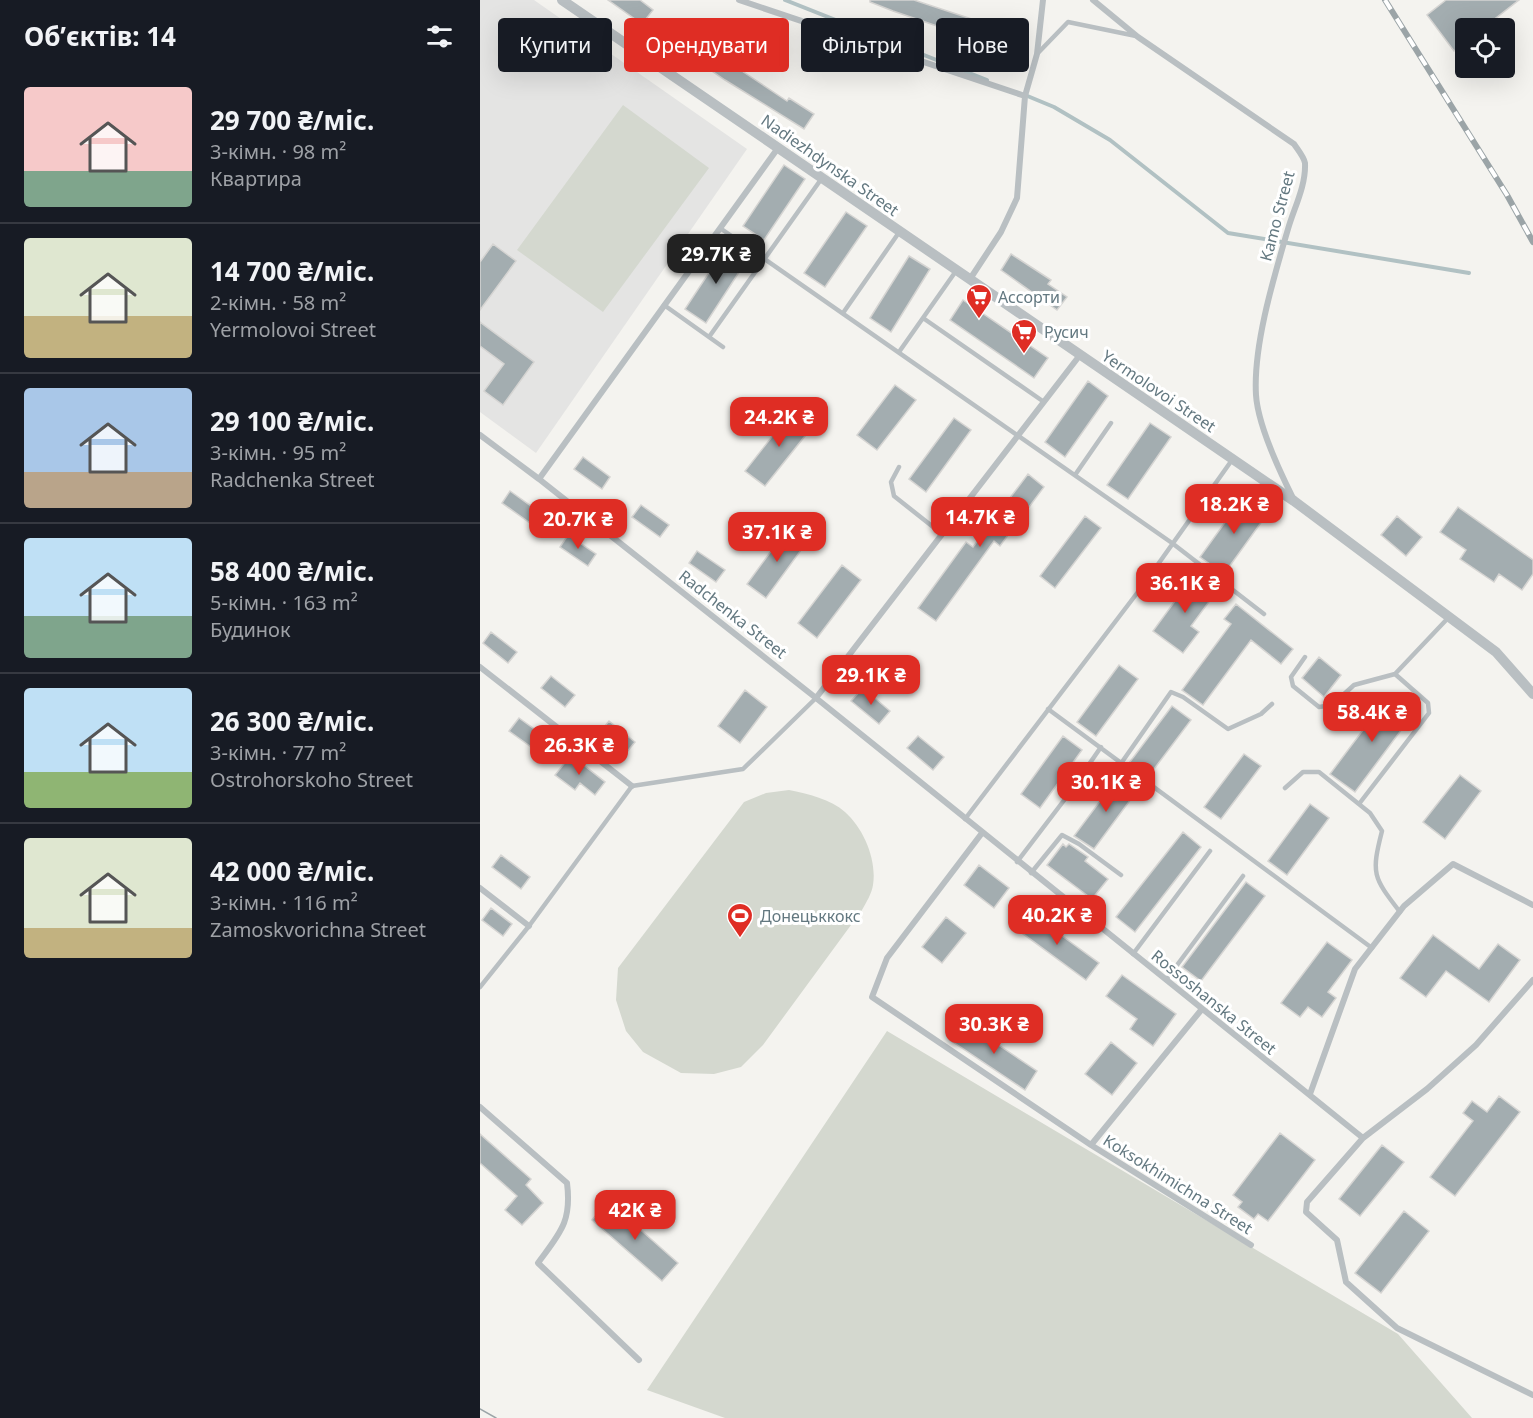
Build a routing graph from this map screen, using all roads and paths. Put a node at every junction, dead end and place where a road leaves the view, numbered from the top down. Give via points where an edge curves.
1 (562, 0) edge
2 (739, 0) edge
3 (1043, 0) edge
4 (1093, 0) edge
5 (1138, 37) junction
6 (1037, 54) junction
7 (1025, 96) junction
8 (779, 147) junction
9 (822, 178) junction
10 (720, 228) junction
11 (900, 231) junction
12 (765, 259) junction
13 (956, 271) junction
14 (969, 280) junction
15 (664, 305) junction
16 (843, 313) junction
17 (923, 318) junction
18 (709, 337) junction
19 (723, 347) dead end
20 (899, 352) junction
21 (1080, 355) junction
22 (1044, 402) junction
23 (1111, 423) dead end
24 (480, 435) edge
25 (1018, 436) junction
26 (1232, 459) junction
27 (899, 467) dead end
28 (1075, 475) junction
29 (539, 479) junction
30 (1294, 501) junction
31 (942, 534) junction
32 (1173, 543) junction
33 (1264, 614) dead end
34 (1449, 617) junction
35 (1305, 657) dead end
36 (480, 667) edge
37 (1395, 674) junction
38 (1533, 694) edge
39 (816, 698) junction
40 (1272, 704) dead end
41 (1048, 709) junction
42 (1101, 747) junction
43 (1122, 762) junction
44 (632, 786) junction
45 (1285, 788) dead end
46 (1359, 804) junction
47 (965, 819) junction
48 (982, 833) junction
49 (1210, 851) dead end
50 (1017, 862) junction
51 (1031, 873) junction
52 (1121, 875) dead end
53 (1243, 876) dead end
54 (480, 888) edge
55 (1533, 905) edge
56 (1400, 912) junction
57 (529, 926) junction
58 (1372, 948) junction
59 (1132, 954) junction
60 (1166, 980) junction
61 (1533, 980) edge
62 (480, 987) edge
63 (1202, 1009) junction
64 (1310, 1094) junction
65 (480, 1107) edge
66 (1363, 1138) junction
67 (1090, 1146) junction
68 (1251, 1245) dead end
69 (639, 1360) dead end
70 (1533, 1395) edge

1 - 8 street, Nadiezhdynska Street
2 - 7 street
3 - 6 street
4 - 5 street, Kamo Street
5 - 6 lane via 1068,22
5 - 30 street, Kamo Street via 1294,144 1305,161 1303,184 1272,287 1256,372 1256,397 1265,430
6 - 7 street
7 - 14 street via 1017,198 1001,232
8 - 9 street, Nadiezhdynska Street
8 - 10 street
9 - 11 street, Nadiezhdynska Street
9 - 12 lane
10 - 12 lane
10 - 15 street
11 - 13 street, Nadiezhdynska Street
11 - 16 lane
12 - 16 lane
12 - 18 lane
13 - 14 street, Nadiezhdynska Street
13 - 17 lane
14 - 21 street, Nadiezhdynska Street
15 - 18 lane
15 - 29 street
16 - 20 lane
17 - 20 lane
17 - 22 lane
18 - 19 lane
20 - 25 lane
21 - 22 street, Yermolovoi Street
21 - 26 street, Yermolovoi Street
22 - 25 street, Yermolovoi Street
23 - 28 lane
24 - 29 street, Radchenka Street
25 - 28 lane
25 - 31 street, Yermolovoi Street
26 - 30 street, Yermolovoi Street
26 - 32 lane
27 - 31 lane via 891,482 894,496
28 - 32 lane
29 - 39 street, Radchenka Street
30 - 34 street, Yermolovoi Street
31 - 39 street, Yermolovoi Street
32 - 33 lane
32 - 41 lane
34 - 37 lane
34 - 38 street, Yermolovoi Street via 1496,652
35 - 37 lane via 1291,677 1293,686 1319,707 1332,705 1354,686
36 - 44 street
37 - 46 lane via 1428,703 1429,713
39 - 44 lane via 743,769
39 - 47 street, Radchenka Street
40 - 43 lane via 1261,714 1228,729 1171,692
41 - 42 lane
41 - 47 lane
42 - 43 lane
42 - 50 lane
43 - 58 lane
44 - 57 lane
45 - 46 lane via 1303,772 1318,772
46 - 56 lane via 1382,831 1374,864 1381,888
47 - 48 street, Rossoshanska Street
48 - 50 street, Rossoshanska Street
48 - 67 street, Koksokhimichna Street via 887,958 872,998
49 - 59 lane
50 - 51 street, Rossoshanska Street
51 - 52 lane via 1062,835
51 - 59 street, Rossoshanska Street
53 - 60 lane
54 - 57 street
55 - 56 street via 1453,864
56 - 58 street
57 - 62 lane
58 - 64 street via 1355,969
59 - 60 street, Rossoshanska Street
60 - 63 street, Rossoshanska Street
61 - 66 street via 1476,1045
63 - 64 street, Rossoshanska Street
63 - 67 street, Koksokhimichna Street
64 - 66 street, Rossoshanska Street
65 - 69 street via 567,1183 569,1201 564,1228 538,1263
66 - 70 street via 1307,1202 1306,1212 1337,1240 1346,1282 1397,1328
67 - 68 street, Koksokhimichna Street

